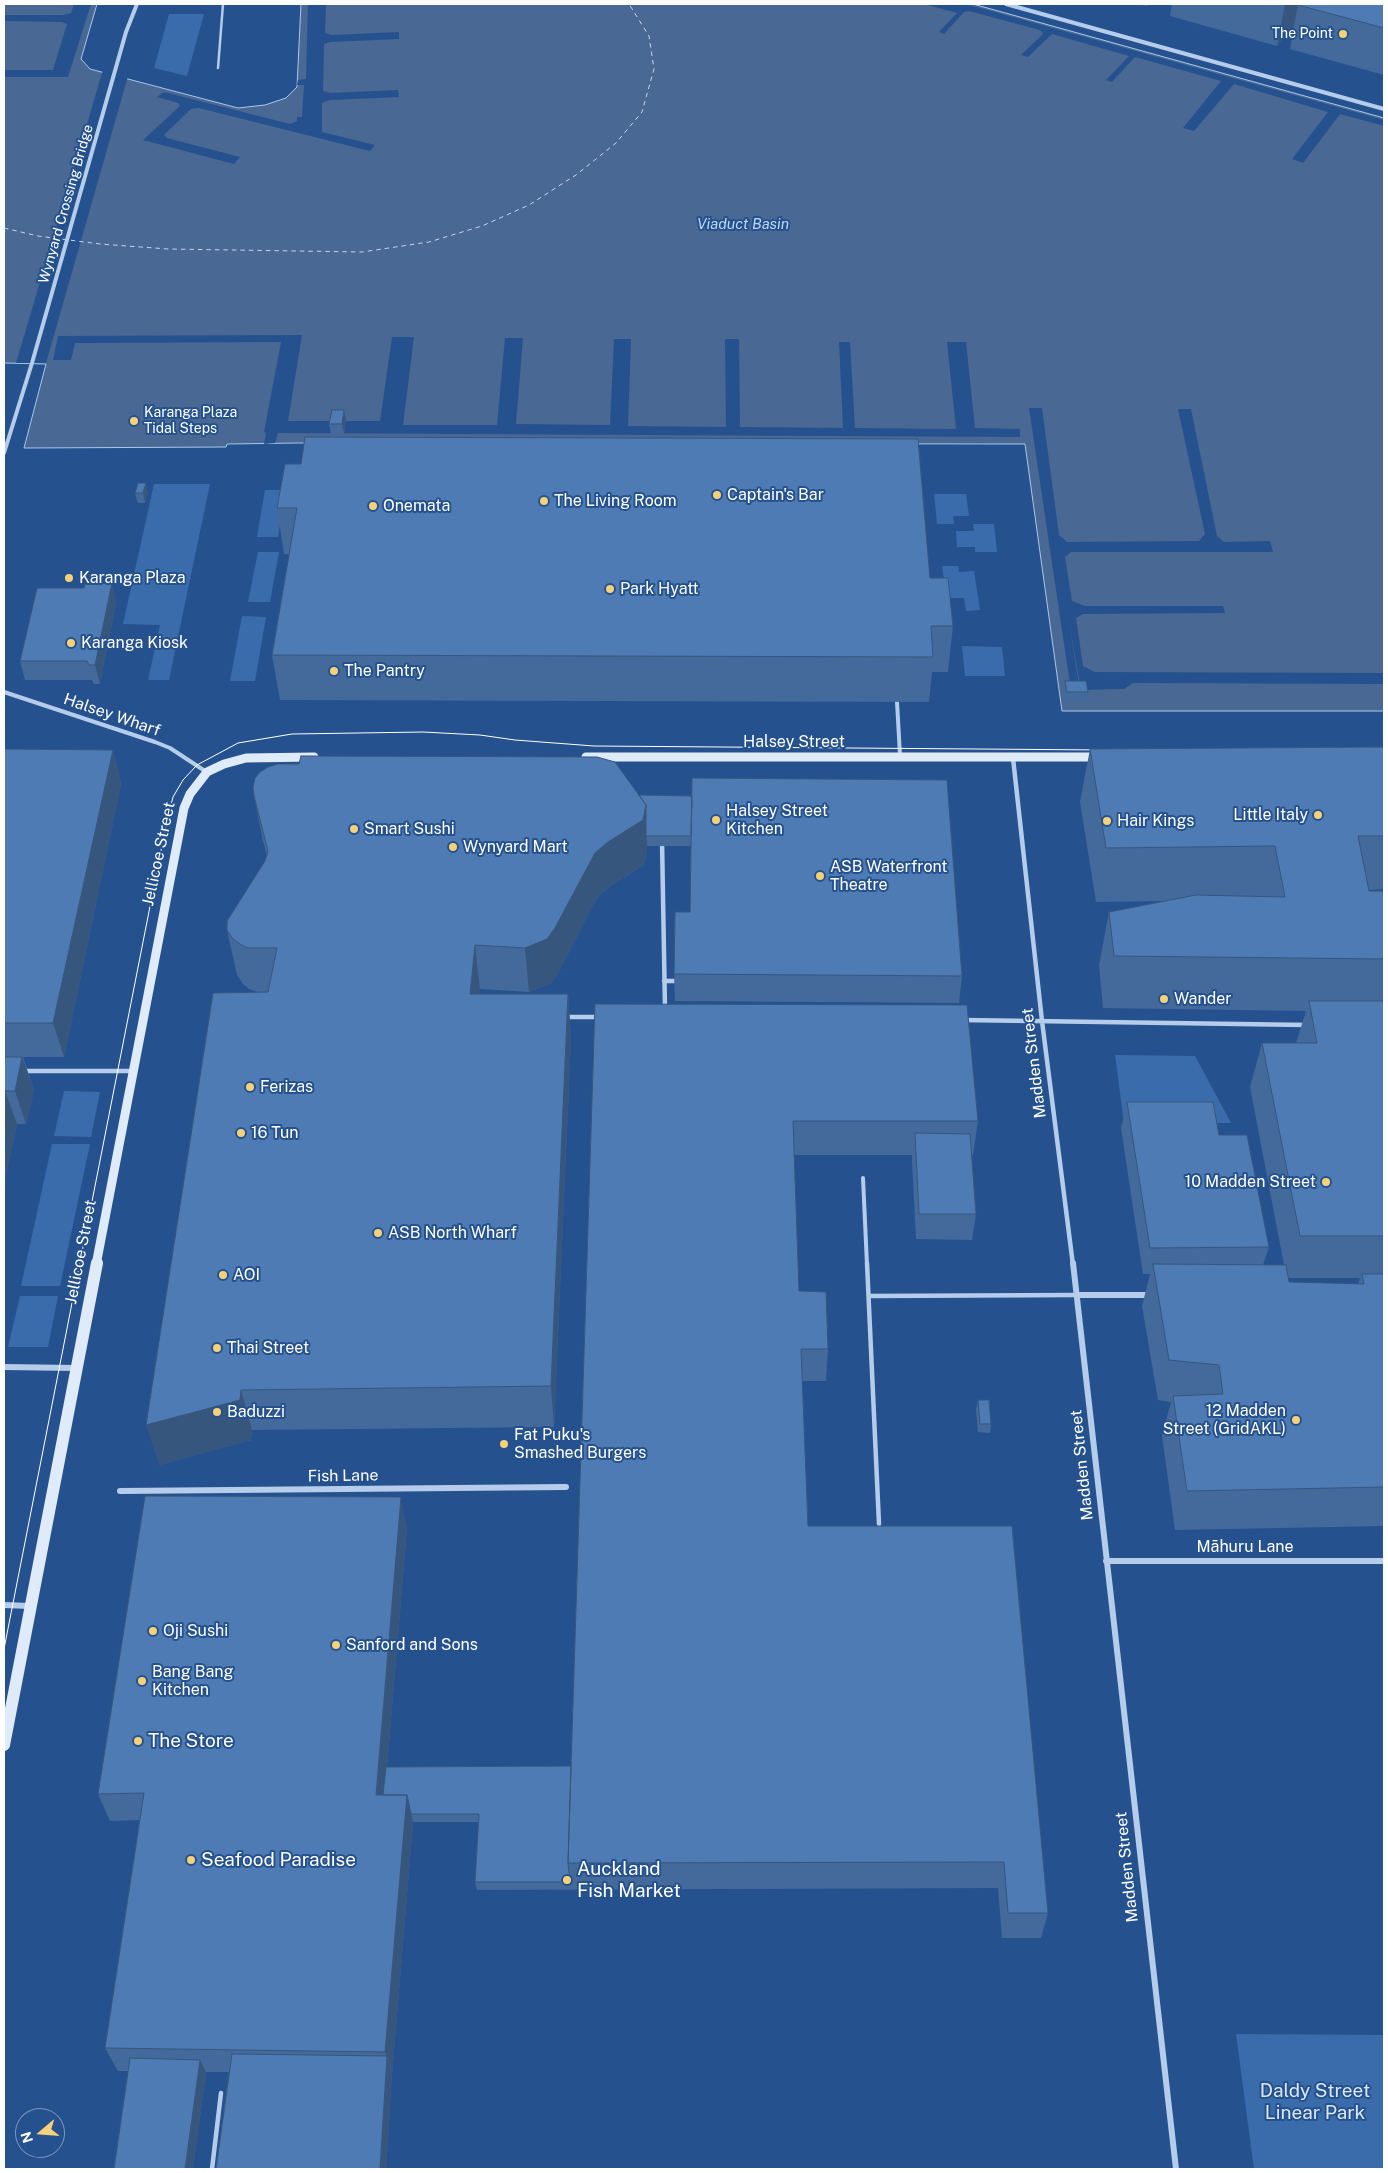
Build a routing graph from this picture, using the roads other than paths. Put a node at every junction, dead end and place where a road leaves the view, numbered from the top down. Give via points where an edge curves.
1 (137, 4) edge
2 (223, 4) edge
3 (1006, 4) edge
4 (218, 68) dead end
5 (1384, 109) edge
6 (4, 454) edge
7 (4, 692) edge
8 (897, 702) edge
9 (322, 757) edge
10 (574, 757) edge
11 (900, 758) junction
12 (1013, 758) junction
13 (1107, 758) edge
14 (207, 772) junction
15 (662, 834) edge
16 (664, 981) junction
17 (674, 981) edge
18 (560, 1017) edge
19 (605, 1017) edge
20 (665, 1018) edge
21 (956, 1020) edge
22 (1042, 1022) junction
23 (1314, 1026) edge
24 (132, 1071) junction
25 (13, 1072) edge
26 (863, 1178) dead end
27 (1076, 1295) junction
28 (1160, 1295) edge
29 (869, 1296) junction
30 (4, 1367) edge
31 (75, 1368) junction
32 (566, 1487) dead end
33 (120, 1491) dead end
34 (879, 1524) edge
35 (1106, 1561) junction
36 (1384, 1561) edge
37 (4, 1605) edge
38 (30, 1606) junction
39 (4, 1744) edge
40 (221, 2093) edge
41 (212, 2169) edge
42 (1176, 2169) edge

1 - 6 street, Wynyard Crossing Bridge
2 - 4 lane
3 - 5 street
7 - 14 lane, Halsey Wharf via 155,742
8 - 11 lane
9 - 14 street via 246,758
10 - 11 street, Halsey Street
11 - 12 street, Halsey Street
12 - 13 street, Halsey Street
12 - 22 street, Madden Street
14 - 24 street, Jellicoe Street via 194,786 184,808
15 - 16 street
16 - 17 street
16 - 20 street
18 - 19 street
21 - 22 street
22 - 23 street
22 - 27 street, Madden Street
24 - 25 street
24 - 31 street, Jellicoe Street
26 - 29 lane
27 - 28 street
27 - 29 lane
27 - 35 street, Madden Street
29 - 34 lane
30 - 31 street
31 - 38 street, Jellicoe Street
32 - 33 street, Fish Lane
35 - 36 street, Māhuru Lane
35 - 42 street, Madden Street
37 - 38 street
38 - 39 street, Jellicoe Street
40 - 41 lane

